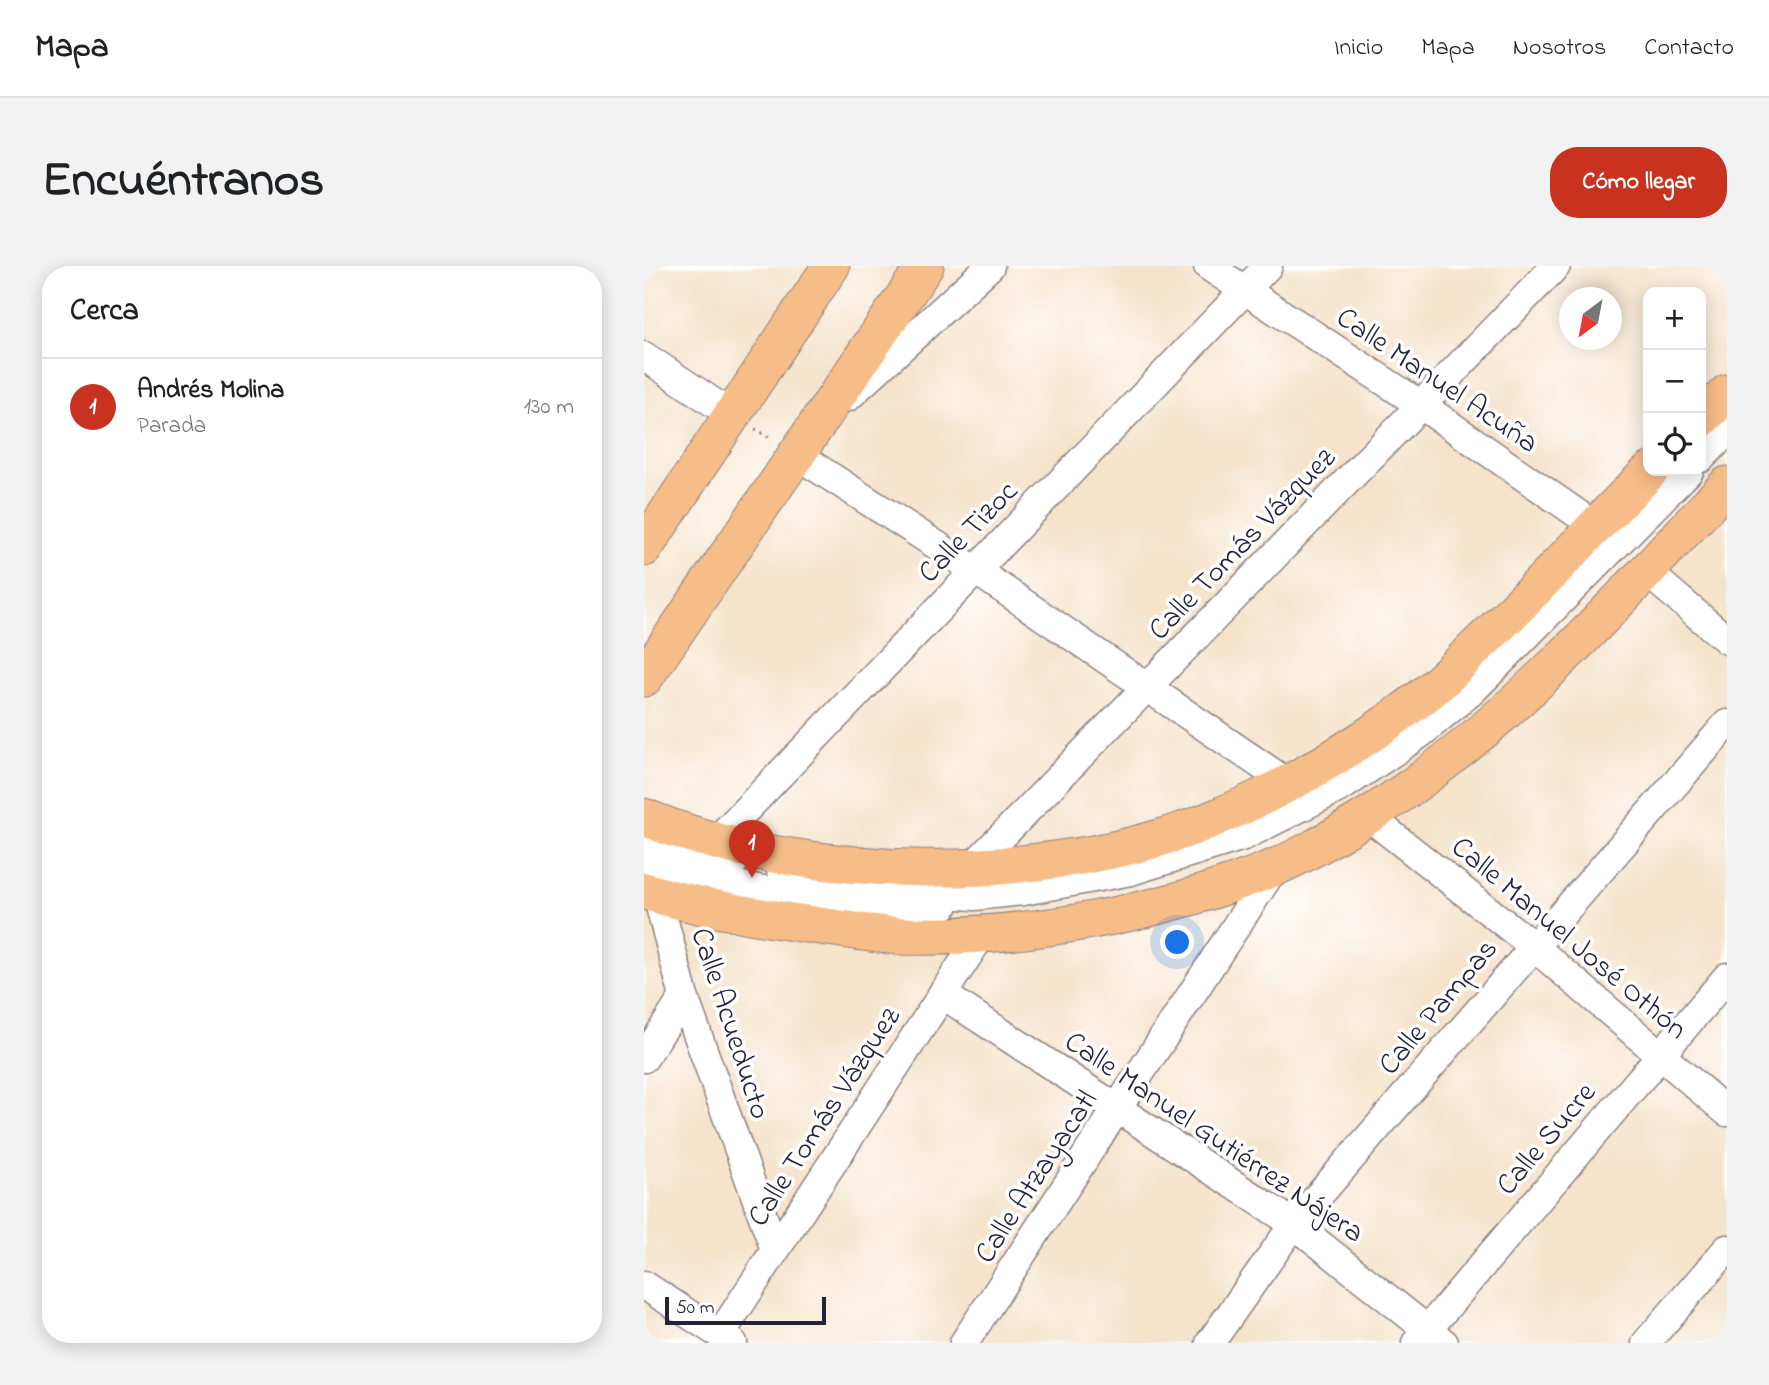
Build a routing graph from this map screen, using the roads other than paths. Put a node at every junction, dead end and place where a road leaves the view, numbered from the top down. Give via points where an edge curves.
1 (831, 266) edge
2 (925, 266) edge
3 (990, 266) edge
4 (1208, 266) edge
5 (1268, 266) edge
6 (1556, 266) edge
7 (1244, 290) junction
8 (644, 356) edge
9 (1727, 393) edge
10 (1422, 405) junction
11 (1706, 414) edge
12 (732, 415) junction
13 (818, 425) junction
14 (1727, 432) edge
15 (1706, 453) edge
16 (797, 455) junction
17 (1645, 476) edge
18 (1684, 476) edge
19 (1727, 485) edge
20 (1595, 526) junction
21 (644, 548) edge
22 (975, 570) junction
23 (1646, 571) junction
24 (1727, 640) edge
25 (644, 678) edge
26 (1148, 686) junction
27 (1727, 724) edge
28 (1289, 784) junction
29 (1368, 816) junction
30 (644, 817) edge
31 (715, 842) junction
32 (644, 845) edge
33 (1274, 868) junction
34 (973, 881) junction
35 (648, 884) edge
36 (982, 934) junction
37 (1532, 945) junction
38 (1727, 977) edge
39 (942, 994) junction
40 (684, 997) junction
41 (1659, 1054) junction
42 (644, 1058) edge
43 (1120, 1108) junction
44 (1727, 1112) edge
45 (1294, 1224) junction
46 (1727, 1248) edge
47 (775, 1250) junction
48 (644, 1285) edge
49 (1429, 1338) edge
50 (727, 1339) edge
51 (964, 1343) edge
52 (1210, 1343) edge
53 (1646, 1343) edge

1 - 12 main road
2 - 13 main road
3 - 13 street
4 - 7 street, Calle Manuel Acuña
5 - 7 street, Calle Tizoc
6 - 10 street, Calle Tomás Vázquez
7 - 10 street, Calle Manuel Acuña
7 - 22 street, Calle Tizoc
8 - 12 street
9 - 11 main road
10 - 20 street, Calle Manuel Acuña
10 - 26 street, Calle Tomás Vázquez
12 - 21 main road
13 - 16 main road
14 - 15 street
16 - 22 street
16 - 25 main road
17 - 20 main road
18 - 34 street via 1473,690 1420,734 1343,786 1244,836 1131,871 1023,891
19 - 23 main road
20 - 28 main road via 1428,692 1355,745
22 - 26 street
22 - 31 street, Calle Tizoc
23 - 24 street
23 - 29 main road via 1479,733
26 - 28 street
26 - 34 street, Calle Tomás Vázquez
27 - 37 street, Calle Pampas
28 - 34 main road via 1206,822 1139,843
29 - 33 main road
29 - 37 street, Calle Manuel José Othón
30 - 31 main road
31 - 34 main road
32 - 34 street via 865,888
33 - 36 main road via 1152,905 1074,922
33 - 43 street, Calle Atzayacatl
34 - 35 street via 921,912
35 - 36 main road via 737,915 899,936
35 - 40 street, Calle Acueducto
36 - 39 street, Calle Tomás Vázquez
37 - 41 street, Calle Manuel José Othón
37 - 45 street, Calle Pampas
38 - 41 street, Calle Sucre
39 - 43 street, Calle Manuel Gutiérrez Nájera
39 - 47 street, Calle Tomás Vázquez
40 - 42 street
40 - 47 street, Calle Acueducto
41 - 44 street, Calle Manuel José Othón
41 - 49 street, Calle Sucre
43 - 45 street, Calle Manuel Gutiérrez Nájera
43 - 51 street, Calle Atzayacatl
45 - 49 street, Calle Manuel Gutiérrez Nájera
45 - 52 street, Calle Pampas
46 - 53 street
47 - 50 street, Calle Tomás Vázquez
48 - 50 street

